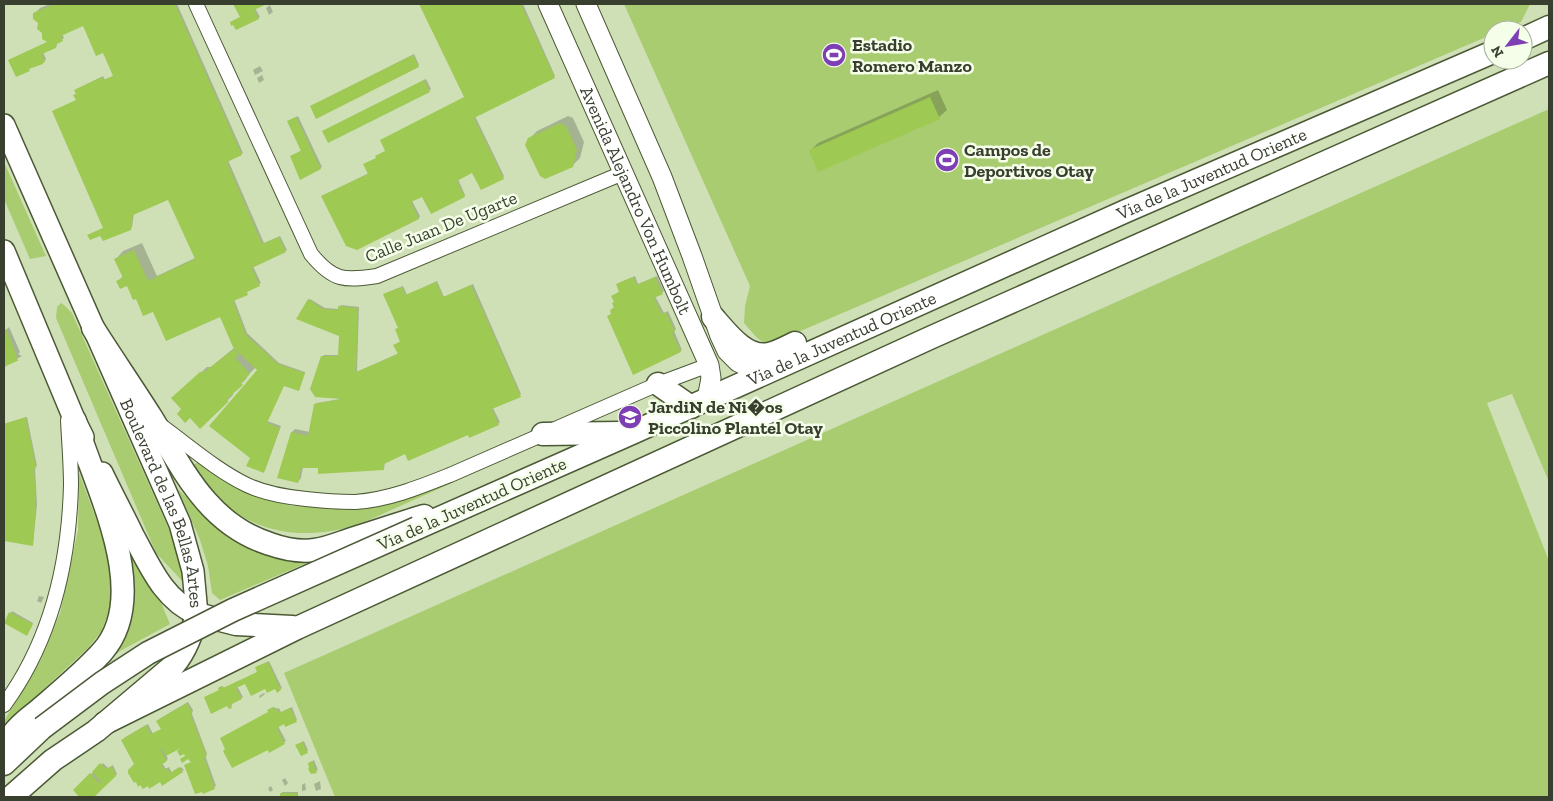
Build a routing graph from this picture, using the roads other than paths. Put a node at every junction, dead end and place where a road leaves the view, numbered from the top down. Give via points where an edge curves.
1 (196, 4) edge
2 (548, 4) edge
3 (586, 4) edge
4 (1549, 27) edge
5 (1533, 34) edge
6 (1483, 56) edge
7 (1549, 63) edge
8 (4, 125) edge
9 (623, 173) junction
10 (1126, 211) junction
11 (4, 251) edge
12 (714, 317) junction
13 (92, 328) junction
14 (709, 365) junction
15 (774, 368) junction
16 (658, 384) junction
17 (699, 403) junction
18 (71, 413) junction
19 (151, 418) junction
20 (632, 433) junction
21 (543, 434) junction
22 (501, 490) junction
23 (197, 614) junction
24 (297, 628) junction
25 (4, 705) edge
26 (105, 723) junction
27 (4, 747) edge
28 (4, 764) edge
29 (11, 797) edge

1 - 9 street, Calle Juan De Ugarte via 311,254 335,277 377,276
2 - 9 main road, Avenida Alejandro Von Humbolt
3 - 12 main road, Avenida Alejandro Von Humbolt via 665,186
4 - 5 highway
6 - 10 highway, Via de la Juventud Oriente
7 - 24 highway, Via de la Juventud Oriente via 932,337
8 - 13 main road, Boulevard de las Bellas Artes
9 - 14 main road, Avenida Alejandro Von Humbolt
10 - 12 highway via 1092,212 769,354 756,355 743,347
10 - 15 highway, Via de la Juventud Oriente
11 - 18 main road, Boulevard de las Bellas Artes
12 - 15 main road, Avenida Alejandro Von Humbolt via 727,351 738,362 751,368
13 - 19 highway
13 - 23 main road, Boulevard de las Bellas Artes via 180,524 193,570
14 - 16 street
14 - 17 main road, Avenida Alejandro Von Humbolt via 712,378
15 - 17 highway, Via de la Juventud Oriente
16 - 17 highway
16 - 21 street
17 - 20 highway, Via de la Juventud Oriente
18 - 23 main road, Boulevard de las Bellas Artes via 155,575 172,597
18 - 25 street via 71,485 59,588 47,627
18 - 27 highway via 116,541 122,571 120,621 103,651 16,729
19 - 21 street via 221,470 247,485 288,497 332,501 370,500 420,487
19 - 22 highway via 178,465 205,501 231,525 279,547 315,550 331,546
20 - 21 highway
20 - 22 highway, Via de la Juventud Oriente
22 - 28 highway, Via de la Juventud Oriente, bridge via 233,610 148,653 42,728
23 - 24 highway via 236,624
23 - 26 highway via 192,633 177,661
24 - 26 highway, Via de la Juventud Oriente
26 - 29 highway via 53,760

